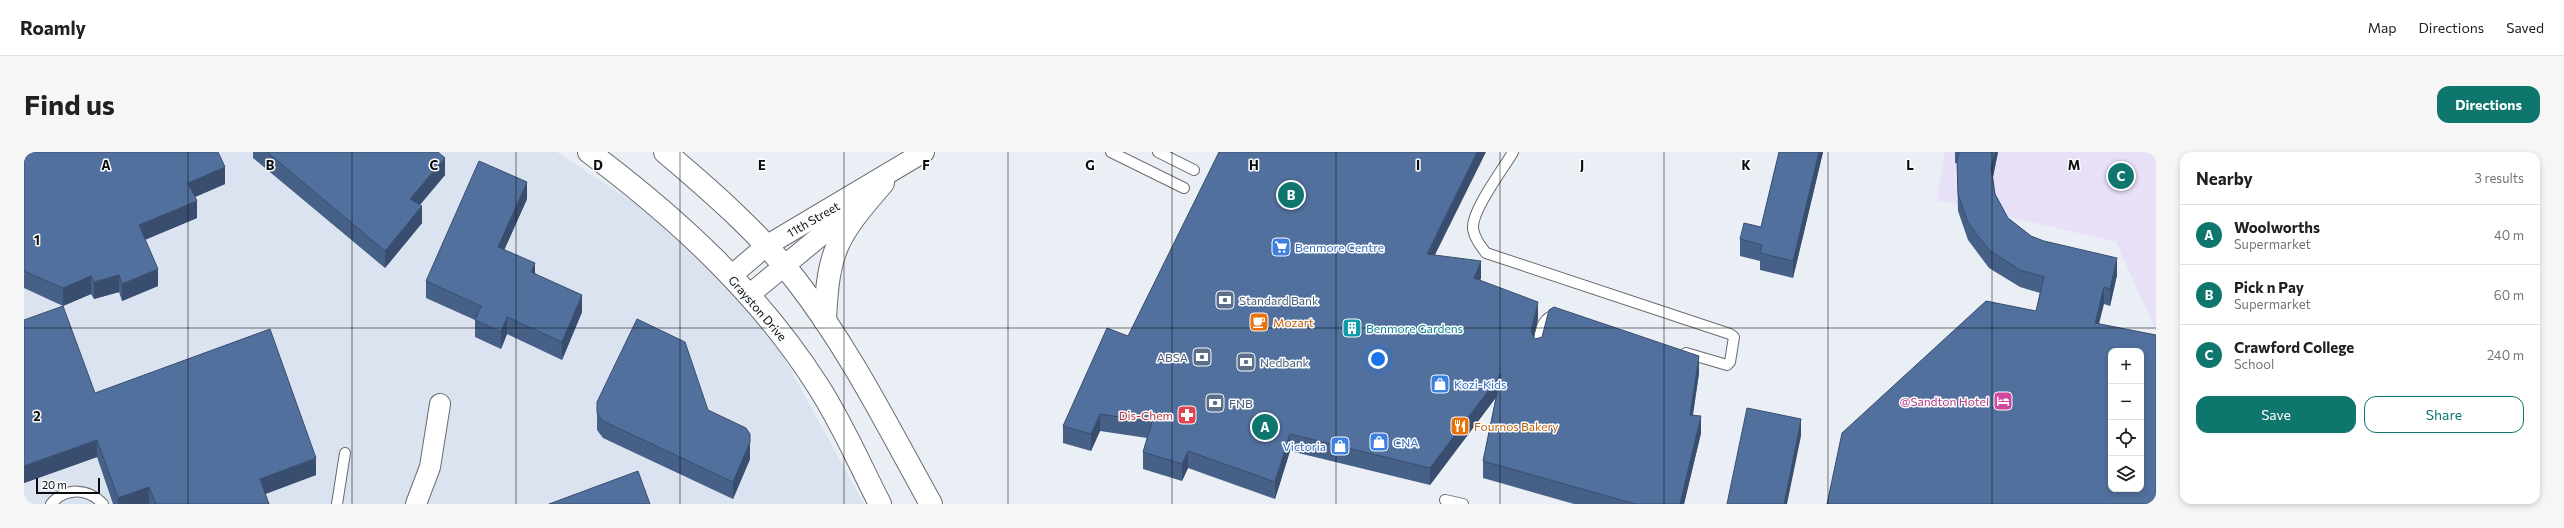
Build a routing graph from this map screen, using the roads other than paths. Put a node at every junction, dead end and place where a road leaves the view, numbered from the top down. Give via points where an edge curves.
1 (589, 152) edge
2 (665, 152) edge
3 (924, 152) edge
4 (1111, 152) edge
5 (1158, 152) edge
6 (1514, 152) edge
7 (900, 168) junction
8 (1194, 170) dead end
9 (883, 183) junction
10 (1184, 188) dead end
11 (766, 246) junction
12 (785, 267) junction
13 (730, 276) junction
14 (749, 295) junction
15 (1567, 317) edge
16 (825, 321) junction
17 (1536, 350) edge
18 (1678, 351) edge
19 (440, 404) dead end
20 (345, 454) dead end
21 (1445, 500) dead end
22 (339, 502) edge
23 (51, 504) edge
24 (103, 504) edge
25 (416, 504) edge
26 (880, 504) edge
27 (931, 504) edge
28 (1463, 504) edge

1 - 13 main road, Grayston Drive via 665,213
2 - 11 main road
3 - 7 street, 11th Street
4 - 10 lane
5 - 8 lane
6 - 18 lane via 1477,212 1473,227 1477,242 1486,253 1734,337 1730,362 1727,364
7 - 9 street, 11th Street
7 - 11 street, 11th Street
9 - 12 street, 11th Street
9 - 16 main road via 852,219 835,246 827,280
11 - 12 main road
11 - 13 street, 11th Street
12 - 14 street, 11th Street
12 - 16 main road
13 - 14 main road, Grayston Drive
14 - 26 main road, Grayston Drive via 778,329 818,387
15 - 17 lane via 1556,315 1546,320
16 - 27 main road via 861,377
19 - 25 street via 430,467
20 - 22 lane
21 - 28 lane
23 - 24 lane via 65,493 75,491 86,492

